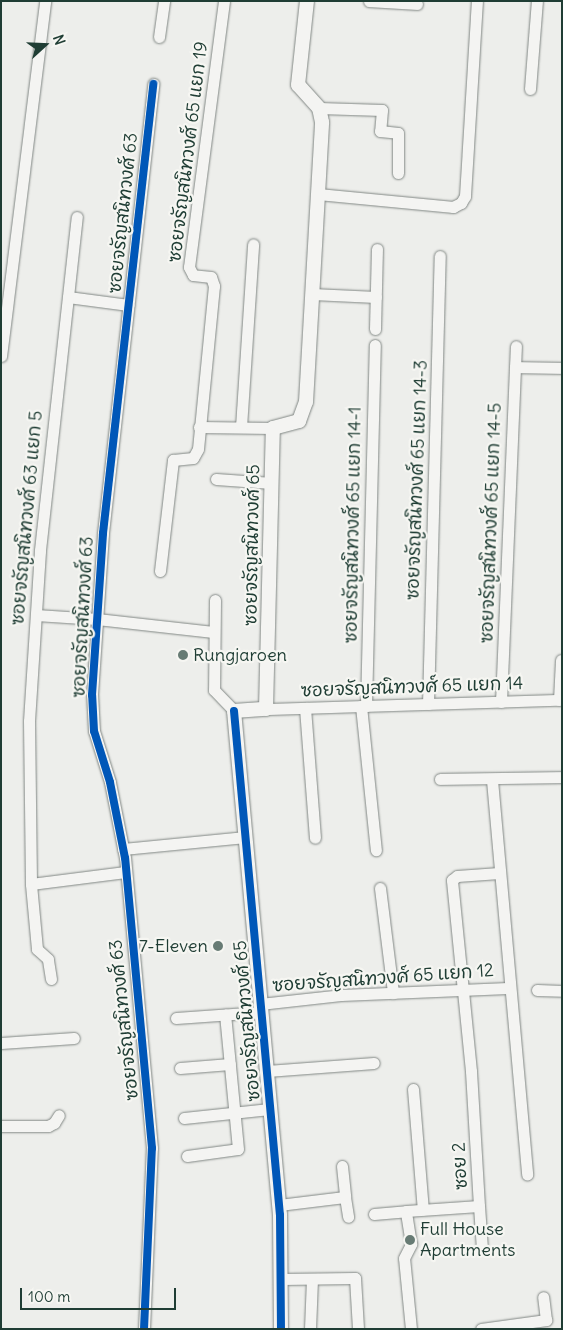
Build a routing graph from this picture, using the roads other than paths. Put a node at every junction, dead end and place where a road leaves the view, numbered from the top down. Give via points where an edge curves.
1 (45, 1) edge
2 (164, 1) edge
3 (224, 1) edge
4 (307, 1) edge
5 (369, 1) edge
6 (477, 1) edge
7 (538, 1) edge
8 (417, 4) dead end
9 (159, 37) dead end
10 (153, 84) dead end
11 (530, 89) dead end
12 (319, 108) junction
13 (398, 173) dead end
14 (318, 194) junction
15 (77, 217) dead end
16 (253, 244) dead end
17 (377, 249) dead end
18 (440, 256) dead end
19 (312, 294) junction
20 (68, 297) junction
21 (376, 297) junction
22 (128, 305) junction
23 (375, 329) dead end
24 (375, 346) dead end
25 (516, 346) dead end
26 (1, 356) edge
27 (515, 367) junction
28 (562, 368) edge
29 (199, 426) junction
30 (241, 427) junction
31 (273, 428) junction
32 (216, 479) dead end
33 (272, 482) junction
34 (160, 571) dead end
35 (215, 600) dead end
36 (36, 615) junction
37 (97, 618) junction
38 (213, 632) junction
39 (561, 660) edge
40 (501, 702) junction
41 (560, 702) edge
42 (428, 704) junction
43 (363, 706) junction
44 (304, 708) junction
45 (266, 709) junction
46 (234, 711) junction
47 (562, 777) edge
48 (440, 780) dead end
49 (492, 780) junction
50 (245, 837) junction
51 (314, 838) dead end
52 (123, 849) junction
53 (376, 850) dead end
54 (125, 872) junction
55 (499, 873) junction
56 (31, 884) junction
57 (380, 888) dead end
58 (51, 979) dead end
59 (508, 988) junction
60 (464, 990) junction
61 (537, 990) dead end
62 (562, 991) edge
63 (393, 993) junction
64 (261, 1008) junction
65 (225, 1014) junction
66 (176, 1018) dead end
67 (74, 1038) dead end
68 (1, 1043) edge
69 (374, 1063) dead end
70 (230, 1064) junction
71 (180, 1068) dead end
72 (267, 1071) junction
73 (413, 1089) dead end
74 (270, 1109) junction
75 (234, 1113) junction
76 (58, 1115) dead end
77 (184, 1118) dead end
78 (1, 1126) edge
79 (188, 1156) dead end
80 (342, 1166) dead end
81 (527, 1174) dead end
82 (345, 1198) junction
83 (279, 1205) junction
84 (479, 1206) junction
85 (423, 1210) junction
86 (406, 1211) junction
87 (374, 1214) dead end
88 (348, 1218) dead end
89 (482, 1244) dead end
90 (282, 1279) junction
91 (312, 1280) junction
92 (543, 1297) dead end
93 (144, 1329) edge
94 (280, 1329) edge
95 (310, 1329) edge
96 (358, 1329) edge
97 (411, 1329) edge
98 (481, 1329) edge

1 - 26 street
2 - 9 street
3 - 29 street, ซอยจรัญสนิทวงศ์ 65 แยก 19 via 189,267 194,274 211,277 214,286
4 - 12 street via 298,85
5 - 8 street
6 - 14 street via 466,196 461,203 453,206
7 - 11 street
10 - 22 street, ซอยจรัญสนิทวงศ์ 63
12 - 13 street via 382,110 380,131 398,133
12 - 14 street via 322,122
14 - 19 street
15 - 20 street, ซอยจรัญสนิทวงศ์ 63 แยก 5
16 - 30 street
17 - 21 street
18 - 42 street, ซอยจรัญสนิทวงศ์ 65 แยก 14-3
19 - 21 street
19 - 31 street via 303,414 292,424
20 - 22 street
20 - 36 street, ซอยจรัญสนิทวงศ์ 63 แยก 5
21 - 23 street
22 - 37 street, ซอยจรัญสนิทวงศ์ 63
24 - 43 street, ซอยจรัญสนิทวงศ์ 65 แยก 14-1
25 - 27 street, ซอยจรัญสนิทวงศ์ 65 แยก 14-5
27 - 28 street
27 - 40 street, ซอยจรัญสนิทวงศ์ 65 แยก 14-5
29 - 30 street
29 - 34 street via 196,454 188,459 176,458 172,464
30 - 31 street
31 - 33 street, ซอยจรัญสนิทวงศ์ 65
32 - 33 street
33 - 45 street, ซอยจรัญสนิทวงศ์ 65
35 - 38 street
36 - 37 street
36 - 56 street, ซอยจรัญสนิทวงศ์ 63 แยก 5 via 29,736
37 - 38 street
37 - 52 street, ซอยจรัญสนิทวงศ์ 63 via 92,695 94,731 110,782
38 - 46 street via 214,690
39 - 41 street
40 - 41 street, ซอยจรัญสนิทวงศ์ 65 แยก 14
40 - 42 street, ซอยจรัญสนิทวงศ์ 65 แยก 14
42 - 43 street, ซอยจรัญสนิทวงศ์ 65 แยก 14
43 - 44 street, ซอยจรัญสนิทวงศ์ 65 แยก 14
43 - 53 street, ซอยจรัญสนิทวงศ์ 65 แยก 14-1
44 - 45 street, ซอยจรัญสนิทวงศ์ 65 แยก 14
44 - 51 street
45 - 46 street
46 - 50 street, ซอยจรัญสนิทวงศ์ 65
47 - 49 street
48 - 49 street
49 - 55 street
50 - 52 street
50 - 64 street, ซอยจรัญสนิทวงศ์ 65
52 - 54 street, ซอยจรัญสนิทวงศ์ 63
54 - 56 street
54 - 93 street, ซอยจรัญสนิทวงศ์ 63 via 152,1148
55 - 59 street
55 - 60 street, ซอย 2 via 457,876 452,880
56 - 58 street, ซอยจรัญสนิทวงศ์ 63 แยก 5 via 37,950 48,959
57 - 63 street
59 - 60 street, ซอยจรัญสนิทวงศ์ 65 แยก 12
59 - 81 street
60 - 63 street, ซอยจรัญสนิทวงศ์ 65 แยก 12
60 - 84 street, ซอย 2
61 - 62 street
63 - 64 street, ซอยจรัญสนิทวงศ์ 65 แยก 12
64 - 65 street, ซอยจรัญสนิทวงศ์ 65 แยก 12
64 - 72 street, ซอยจรัญสนิทวงศ์ 65
65 - 66 street, ซอยจรัญสนิทวงศ์ 65 แยก 12
65 - 70 street
67 - 68 street
69 - 72 street
70 - 71 street
70 - 75 street
72 - 74 street, ซอยจรัญสนิทวงศ์ 65
73 - 85 street
74 - 75 street
74 - 83 street, ซอยจรัญสนิทวงศ์ 65
75 - 77 street
75 - 79 street via 238,1149
76 - 78 street via 48,1126
80 - 82 street
82 - 83 street
82 - 88 street
83 - 90 street, ซอยจรัญสนิทวงศ์ 65
84 - 85 street, ซอย 2
84 - 89 street
85 - 86 street, ซอย 2
86 - 87 street, ซอย 2
86 - 97 street via 411,1244 404,1258
90 - 91 street
90 - 94 street, ซอยจรัญสนิทวงศ์ 65
91 - 95 street
91 - 96 street via 355,1278
92 - 98 street via 546,1320

